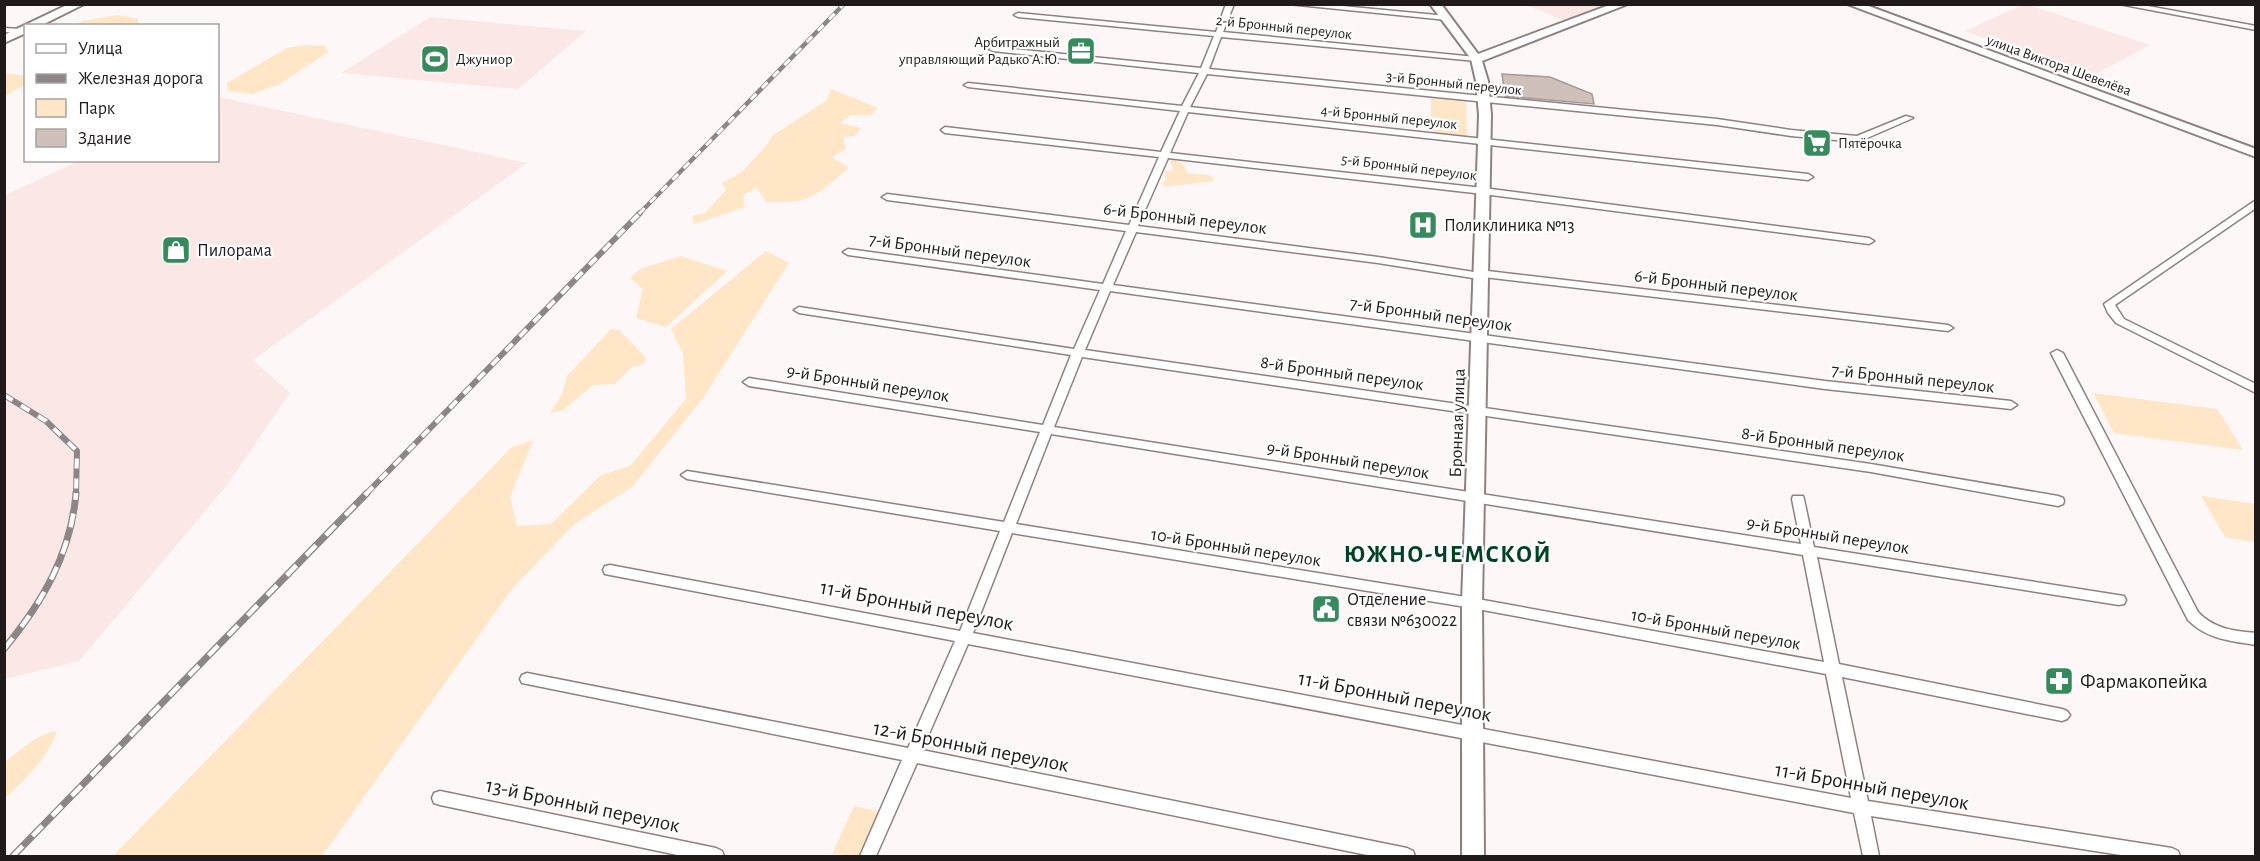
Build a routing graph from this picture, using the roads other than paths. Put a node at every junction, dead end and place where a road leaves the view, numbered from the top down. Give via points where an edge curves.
1 (79, 4) edge
2 (1230, 4) edge
3 (1291, 4) edge
4 (1436, 4) edge
5 (1623, 4) edge
6 (1852, 4) edge
7 (2121, 4) edge
8 (1018, 15) dead end
9 (1447, 18) junction
10 (35, 24) edge
11 (24, 28) edge
12 (2256, 28) edge
13 (24, 29) edge
14 (4, 30) edge
15 (1218, 34) junction
16 (4, 40) edge
17 (993, 49) dead end
18 (1476, 59) junction
19 (1204, 69) junction
20 (968, 85) dead end
21 (1484, 100) junction
22 (1185, 108) junction
23 (1909, 118) dead end
24 (945, 130) dead end
25 (1485, 140) junction
26 (2256, 153) edge
27 (1165, 154) junction
28 (1808, 177) dead end
29 (1483, 191) junction
30 (887, 197) dead end
31 (2256, 202) edge
32 (1134, 228) junction
33 (1869, 241) dead end
34 (848, 252) dead end
35 (1479, 275) junction
36 (1106, 289) junction
37 (799, 310) dead end
38 (1948, 328) dead end
39 (1479, 337) junction
40 (2057, 353) dead end
41 (1078, 354) junction
42 (748, 382) dead end
43 (2256, 389) edge
44 (2011, 405) dead end
45 (1477, 411) junction
46 (1048, 430) junction
47 (687, 475) dead end
48 (1474, 499) junction
49 (1798, 499) dead end
50 (2058, 501) dead end
51 (1008, 528) junction
52 (1808, 550) junction
53 (610, 570) dead end
54 (2119, 600) dead end
55 (1472, 603) junction
56 (965, 635) junction
57 (2256, 639) edge
58 (1832, 669) junction
59 (527, 679) dead end
60 (2062, 715) dead end
61 (1474, 733) junction
62 (912, 754) junction
63 (440, 798) dead end
64 (1862, 807) junction
65 (716, 856) edge
66 (868, 856) edge
67 (1407, 856) edge
68 (1473, 856) edge
69 (1872, 856) edge
70 (2172, 856) edge

1 - 10 street
2 - 15 street
3 - 9 street
4 - 9 street, Бронная улица
5 - 18 street
6 - 26 street, улица Виктора Шевелёва
7 - 12 street
8 - 15 street, 2-й Бронный переулок
9 - 18 street, Бронная улица
11 - 14 street
13 - 16 street
15 - 18 street, 2-й Бронный переулок
15 - 19 street
17 - 19 street, 3-й Бронный переулок
18 - 21 street, Бронная улица
19 - 21 street, 3-й Бронный переулок
19 - 22 street
20 - 22 street, 4-й Бронный переулок
21 - 23 street, 3-й Бронный переулок via 1858,139
21 - 25 street, Бронная улица
22 - 25 street, 4-й Бронный переулок
22 - 27 street
24 - 27 street, 5-й Бронный переулок
25 - 28 street, 4-й Бронный переулок
25 - 29 street, Бронная улица
27 - 29 street, 5-й Бронный переулок
27 - 32 street
29 - 33 street, 5-й Бронный переулок
29 - 35 street, Бронная улица
30 - 32 street, 6-й Бронный переулок
31 - 43 street via 2109,304 2120,321
32 - 35 street, 6-й Бронный переулок
32 - 36 street
34 - 36 street, 7-й Бронный переулок
35 - 38 street, 6-й Бронный переулок
35 - 39 street, Бронная улица
36 - 39 street, 7-й Бронный переулок
36 - 41 street
37 - 41 street, 8-й Бронный переулок
39 - 44 street, 7-й Бронный переулок via 1825,385
39 - 45 street, Бронная улица
40 - 57 street via 2193,616 2216,633
41 - 45 street, 8-й Бронный переулок
41 - 46 street
42 - 46 street, 9-й Бронный переулок
45 - 48 street, Бронная улица
45 - 50 street, 8-й Бронный переулок via 1882,470
46 - 48 street, 9-й Бронный переулок
46 - 51 street
47 - 51 street, 10-й Бронный переулок
48 - 52 street, 9-й Бронный переулок
48 - 55 street, Бронная улица
49 - 52 street
51 - 55 street, 10-й Бронный переулок
51 - 56 street
52 - 54 street, 9-й Бронный переулок
52 - 58 street
53 - 56 street, 11-й Бронный переулок
55 - 58 street, 10-й Бронный переулок
55 - 61 street, Бронная улица
56 - 61 street, 11-й Бронный переулок
56 - 62 street
58 - 60 street, 10-й Бронный переулок
58 - 64 street
59 - 62 street, 12-й Бронный переулок
61 - 64 street, 11-й Бронный переулок
61 - 68 street, Бронная улица
62 - 66 street
62 - 67 street, 12-й Бронный переулок
63 - 65 street, 13-й Бронный переулок
64 - 69 street
64 - 70 street, 11-й Бронный переулок

